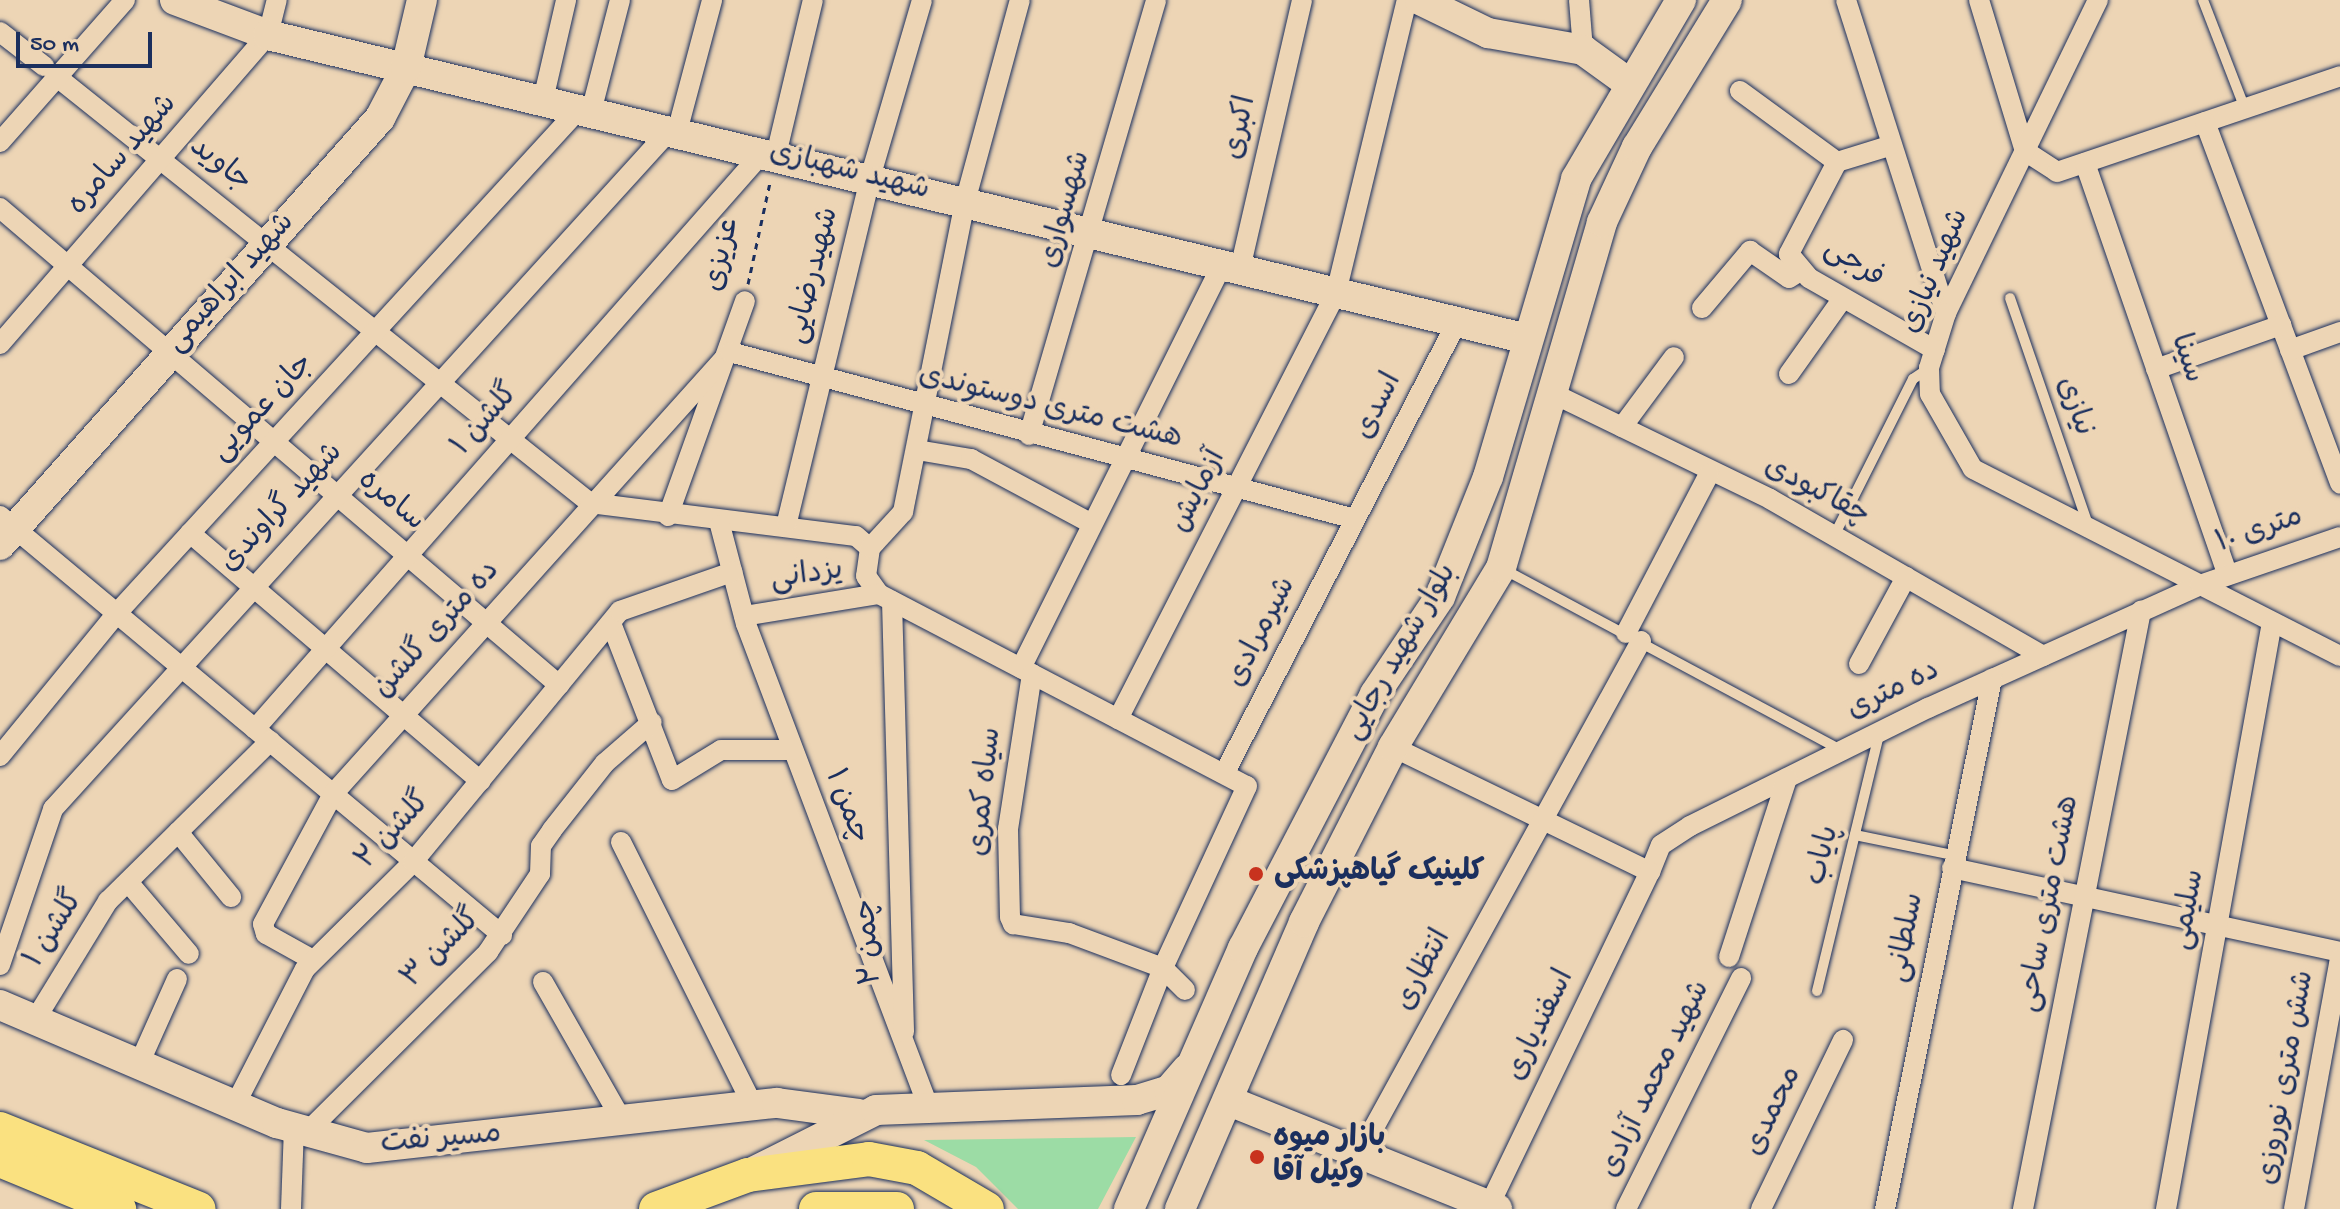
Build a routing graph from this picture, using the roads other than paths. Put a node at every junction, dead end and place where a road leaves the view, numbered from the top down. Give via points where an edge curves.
1 (125, 0) edge
2 (175, 0) edge
3 (277, 0) edge
4 (422, 0) edge
5 (566, 0) edge
6 (620, 0) edge
7 (712, 0) edge
8 (813, 0) edge
9 (922, 0) edge
10 (1020, 0) edge
11 (1156, 0) edge
12 (1302, 0) edge
13 (1407, 0) edge
14 (1420, 0) edge
15 (1579, 0) edge
16 (1681, 0) edge
17 (1727, 0) edge
18 (1846, 0) edge
19 (1979, 0) edge
20 (2098, 0) edge
21 (2203, 0) edge
22 (0, 32) edge
23 (268, 35) junction
24 (1583, 50) junction
25 (406, 68) junction
26 (51, 72) junction
27 (2339, 78) edge
28 (1630, 84) junction
29 (1740, 91) dead end
30 (543, 100) junction
31 (2245, 109) junction
32 (585, 110) junction
33 (2205, 122) junction
34 (673, 131) junction
35 (0, 142) edge
36 (1889, 146) junction
37 (2025, 151) junction
38 (770, 154) junction
39 (161, 159) junction
40 (1837, 162) junction
41 (2085, 163) junction
42 (870, 178) junction
43 (965, 202) junction
44 (0, 208) edge
45 (1093, 233) junction
46 (268, 243) junction
47 (68, 266) junction
48 (1231, 267) junction
49 (1802, 270) junction
50 (1336, 293) junction
51 (1843, 298) junction
52 (2010, 298) dead end
53 (745, 301) road end
54 (1702, 308) dead end
55 (1946, 313) junction
56 (1457, 322) junction
57 (2281, 325) junction
58 (377, 331) junction
59 (2340, 332) edge
60 (1527, 339) junction
61 (0, 344) edge
62 (2290, 350) junction
63 (730, 352) junction
64 (170, 353) junction
65 (1674, 357) dead end
66 (1932, 359) junction
67 (2156, 369) junction
68 (1789, 374) dead end
69 (820, 380) junction
70 (440, 382) junction
71 (1554, 394) junction
72 (926, 409) junction
73 (1622, 427) junction
74 (1029, 435) junction
75 (511, 440) junction
76 (274, 442) junction
77 (917, 450) junction
78 (1126, 456) junction
79 (1709, 474) junction
80 (2340, 484) edge
81 (1235, 489) junction
82 (336, 495) junction
83 (590, 503) junction
84 (668, 516) junction
85 (1355, 519) junction
86 (787, 522) junction
87 (1092, 524) junction
88 (720, 525) junction
89 (5, 530) edge
90 (2091, 531) junction
91 (190, 533) junction
92 (1834, 536) junction
93 (2340, 537) edge
94 (870, 548) junction
95 (408, 556) junction
96 (1501, 568) junction
97 (732, 572) junction
98 (2228, 575) junction
99 (1906, 577) junction
100 (2200, 585) junction
101 (253, 586) junction
102 (886, 597) junction
103 (1433, 608) junction
104 (2141, 611) junction
105 (117, 613) junction
106 (744, 616) junction
107 (616, 617) junction
108 (2272, 622) junction
109 (486, 623) junction
110 (1470, 629) junction
111 (1633, 637) junction
112 (326, 649) junction
113 (2043, 656) junction
114 (2340, 656) edge
115 (1859, 664) dead end
116 (180, 666) junction
117 (1026, 671) junction
118 (1992, 679) junction
119 (559, 685) junction
120 (404, 715) junction
121 (1118, 719) junction
122 (652, 722) junction
123 (1880, 732) junction
124 (262, 735) junction
125 (1393, 747) junction
126 (792, 750) junction
127 (1841, 751) junction
128 (0, 756) edge
129 (1224, 774) junction
130 (1787, 778) junction
131 (480, 781) junction
132 (333, 794) junction
133 (1542, 816) junction
134 (178, 832) junction
135 (1855, 835) junction
136 (621, 842) dead end
137 (413, 862) junction
138 (1954, 862) junction
139 (1642, 868) junction
140 (128, 882) junction
141 (231, 897) dead end
142 (2082, 898) junction
143 (2218, 927) junction
144 (502, 935) junction
145 (2340, 952) edge
146 (189, 954) dead end
147 (1729, 957) dead end
148 (2340, 958) edge
149 (313, 960) junction
150 (0, 965) edge
151 (1163, 968) junction
152 (1741, 978) dead end
153 (177, 979) dead end
154 (543, 982) dead end
155 (1185, 990) dead end
156 (1817, 991) dead end
157 (0, 1005) edge
158 (35, 1020) junction
159 (904, 1040) junction
160 (1843, 1040) dead end
161 (1202, 1047) junction
162 (139, 1064) junction
163 (1121, 1075) dead end
164 (1229, 1101) junction
165 (235, 1105) junction
166 (753, 1106) junction
167 (928, 1106) junction
168 (858, 1114) junction
169 (623, 1122) junction
170 (0, 1129) edge
171 (301, 1129) junction
172 (1360, 1153) junction
173 (1204, 1158) junction
174 (0, 1160) edge
175 (748, 1175) junction
176 (1493, 1208) edge
177 (119, 1209) edge
178 (199, 1209) edge
179 (291, 1209) edge
180 (656, 1209) edge
181 (816, 1209) edge
182 (897, 1209) edge
183 (987, 1209) edge
184 (1129, 1209) edge
185 (1180, 1209) edge
186 (1194, 1209) edge
187 (1626, 1209) edge
188 (1761, 1209) edge
189 (1885, 1209) edge
190 (2023, 1209) edge
191 (2166, 1209) edge
192 (2294, 1209) edge

1 - 26 street
2 - 23 street, شهید شهبازی
3 - 23 street, شهید سامره
4 - 25 street, شهید ابراهیمی
5 - 30 street
6 - 32 street
7 - 34 street
8 - 38 street
9 - 42 street, شهیدرضایی
10 - 43 street
11 - 45 street, شهسواری
12 - 48 street, اکبری
13 - 50 street
14 - 24 street via 1488,33
15 - 24 street
16 - 28 street, بلوار شهید رجایی
17 - 71 street, بلوار شهید رجایی via 1619,183
18 - 36 street
19 - 37 street
20 - 37 street, شهید نیازی
21 - 31 lane
22 - 26 street, جاوید
23 - 25 street, شهید شهبازی
23 - 39 street, شهید سامره
24 - 28 street
25 - 30 street, شهید شهبازی
25 - 46 street, شهید ابراهیمی via 380,118
26 - 35 street
26 - 39 street, جاوید
27 - 31 street
28 - 60 street, بلوار شهید رجایی via 1576,179
29 - 40 street
30 - 32 street, شهید شهبازی
31 - 33 street
32 - 34 street, شهید شهبازی
32 - 58 street, جان عمویی
33 - 41 street
33 - 57 street
34 - 38 street, شهید شهبازی
34 - 70 street, شهید گراوندی
36 - 40 street
36 - 55 street
37 - 41 street via 2057,172
37 - 55 street, شهید نیازی
38 - 42 street, شهید شهبازی
38 - 75 street, گلشن ۱
39 - 46 street, جاوید
39 - 47 street, شهید سامره
40 - 49 street, فرجی via 1789,254
41 - 67 street, سینا
42 - 43 street, شهید شهبازی
42 - 69 street, شهیدرضایی
43 - 45 street, شهید شهبازی
43 - 72 street
44 - 47 street, سامره
45 - 48 street, شهید شهبازی
45 - 74 street, شهسواری
46 - 58 street, جاوید
46 - 64 street, شهید ابراهیمی
47 - 61 street, شهید سامره
47 - 64 street, سامره
48 - 50 street, شهید شهبازی
48 - 78 street, اکبری
49 - 51 street, فرجی
49 - 54 street via 1789,278 1750,251
50 - 56 street, شهید شهبازی
50 - 81 street, آزمایش
51 - 66 street, فرجی
51 - 68 street
52 - 90 lane, نیازی
53 - 63 street, عزیزی
55 - 66 street, شهید نیازی
56 - 60 street, شهید شهبازی
56 - 85 street, اسدی
57 - 62 street
57 - 67 street
58 - 70 street, جاوید
58 - 76 street, جان عمویی
59 - 62 street
60 - 103 street, بلوار شهید رجایی via 1488,477
62 - 80 street
63 - 69 street, هشت متری دوستوندی
63 - 83 street, ده متری گلشن
63 - 84 street, عزیزی
64 - 76 street, سامره
64 - 89 street, شهید ابراهیمی
65 - 73 street
66 - 90 street, شهید نیازی via 1930,394 1973,469
66 - 92 lane via 1913,379
67 - 98 street, سینا
69 - 72 street, هشت متری دوستوندی
69 - 86 street, شهیدرضایی
70 - 75 street, جاوید
70 - 82 street, شهید گراوندی
71 - 73 street, چقاکبودی
71 - 96 street, بلوار شهید رجایی
72 - 74 street, هشت متری دوستوندی
72 - 77 street
73 - 79 street, چقاکبودی
74 - 78 street, هشت متری دوستوندی
75 - 83 street, جاوید
75 - 95 street, گلشن ۱
76 - 82 street, سامره
76 - 91 street, جان عمویی
77 - 87 street via 971,459
77 - 94 street via 903,512
78 - 81 street, هشت متری دوستوندی
78 - 87 street, سیاه کمری
79 - 92 street, چقاکبودی
79 - 111 street, انتظاری
81 - 85 street, هشت متری دوستوندی
81 - 121 street, آزمایش
82 - 95 street, سامره
82 - 101 street, شهید گراوندی
83 - 84 street
83 - 109 street, ده متری گلشن
84 - 88 street
85 - 129 street, شیرمرادی
86 - 88 street
86 - 94 street via 856,536
87 - 117 street, سیاه کمری
88 - 97 street, چمن ۱
89 - 105 street
90 - 100 street, شهید نیازی
91 - 101 street
91 - 105 street, جان عمویی
92 - 99 street, چقاکبودی
93 - 98 street, ۱۰ متری
94 - 102 street, چمن ۲ via 866,576
95 - 109 street, سامره
95 - 112 street, گلشن ۱
96 - 110 street, بلوار شهید رجایی
96 - 111 lane
97 - 106 street, چمن ۱
97 - 107 street
98 - 100 street, ۱۰ متری
99 - 113 street, چقاکبودی
99 - 115 street
100 - 104 street, ده متری
100 - 108 street, شهید نیازی
101 - 112 street
101 - 116 street, شهید گراوندی
102 - 106 street, یزدانی
102 - 117 street
102 - 159 street, چمن ۲
103 - 110 street
103 - 161 street, بلوار شهید رجایی via 1375,694 1243,948
104 - 113 street, ده متری
104 - 142 street, هشت متری ساحی
105 - 116 street
105 - 128 street, جان عمویی
106 - 126 street, چمن ۱
107 - 119 street, گلشن ۲
107 - 122 street
108 - 114 street, شهید نیازی
108 - 143 street, سلیمی
109 - 119 street, سامره
109 - 120 street, ده متری گلشن
110 - 125 street, بلوار شهید رجایی
111 - 127 lane
111 - 133 street, انتظاری
112 - 120 street
112 - 124 street, گلشن ۱
113 - 118 street, ده متری
116 - 124 street
116 - 150 street, شهید گراوندی via 53,809
117 - 121 street
117 - 151 street, سیاه کمری via 1008,829 1013,924 1069,933
118 - 123 street, ده متری
118 - 138 street, سلطانی
119 - 131 street, گلشن ۲
120 - 131 street
120 - 132 street, ده متری گلشن
121 - 129 street
122 - 126 street via 672,780 721,750
122 - 144 street, گلشن ۳ via 605,763 552,830 541,846 540,874
123 - 127 street, ده متری
123 - 135 lane, پایاب
124 - 132 street
124 - 134 street, گلشن ۱
125 - 133 street
125 - 164 street, بلوار شهید رجایی via 1304,922
126 - 159 street, چمن ۱
127 - 130 street, ده متری
129 - 151 street via 1247,786
130 - 139 street, ده متری via 1661,845
130 - 147 street
131 - 137 street, گلشن ۲
132 - 137 street
132 - 149 street, ده متری گلشن via 263,924 266,934
133 - 139 street
133 - 172 street, انتظاری
134 - 140 street, گلشن ۱
134 - 141 street
135 - 138 lane
135 - 156 lane, پایاب
136 - 166 street
137 - 144 street
137 - 149 street, گلشن ۲
138 - 142 street
138 - 189 street, سلطانی
139 - 176 street, اسفندیاری
140 - 146 street
140 - 158 street, گلشن ۱
142 - 143 street
142 - 190 street, هشت متری ساحی
143 - 145 street
143 - 191 street, سلیمی
144 - 171 street, گلشن ۳
148 - 192 street, شش متری نوروزی
149 - 165 street, گلشن ۲
151 - 155 street
151 - 163 street
152 - 187 street, شهید محمد آزادی
153 - 162 street
154 - 169 street
157 - 158 street, مسیر نفت
158 - 162 street, مسیر نفت
159 - 167 street, چمن ۱
160 - 188 street, محمدی
161 - 167 street via 1180,1080 1154,1096
161 - 184 street, بلوار شهید رجایی
162 - 165 street, مسیر نفت
164 - 172 street
164 - 173 street, بلوار شهید رجایی
165 - 171 street, مسیر نفت
166 - 168 street, مسیر نفت via 801,1103
166 - 169 street, مسیر نفت
167 - 168 street
168 - 175 street
169 - 171 street, مسیر نفت via 367,1148
170 - 178 main road
171 - 179 street
172 - 176 street
173 - 185 street, بلوار شهید رجایی
173 - 186 street
174 - 177 main road
175 - 180 main road
175 - 183 main road via 887,1161 917,1168
181 - 182 main road

